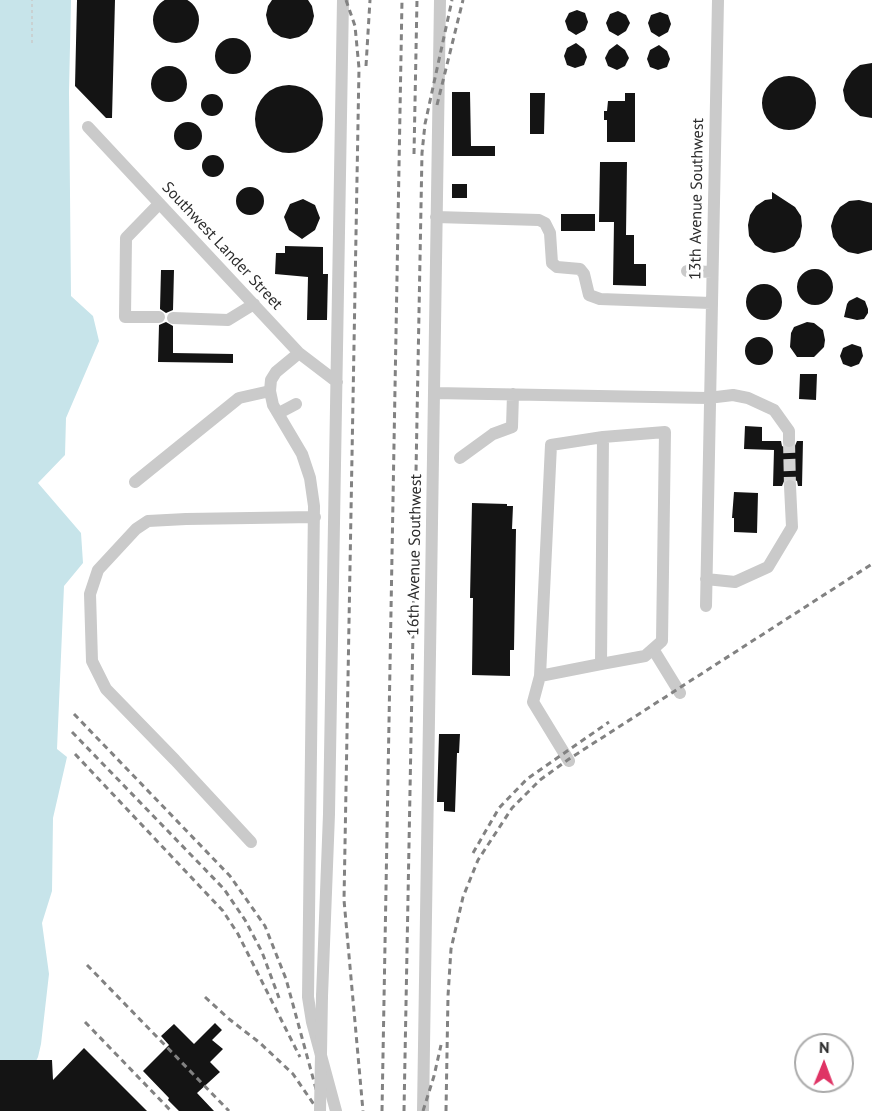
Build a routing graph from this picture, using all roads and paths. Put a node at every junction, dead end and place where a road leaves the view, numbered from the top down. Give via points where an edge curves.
1 (32, 0) edge
2 (343, 0) edge
3 (440, 0) edge
4 (718, 0) edge
5 (32, 43) dead end
6 (88, 128) dead end
7 (159, 204) junction
8 (436, 217) junction
9 (687, 271) dead end
10 (711, 272) junction
11 (711, 303) junction
12 (254, 304) junction
13 (159, 317) dead end
14 (173, 318) dead end
15 (299, 353) junction
16 (337, 382) junction
17 (270, 391) junction
18 (434, 393) junction
19 (513, 394) junction
20 (708, 398) junction
21 (296, 404) dead end
22 (279, 413) junction
23 (603, 437) junction
24 (789, 441) tunnel mouth
25 (460, 458) dead end
26 (135, 482) dead end
27 (790, 486) tunnel mouth
28 (315, 518) junction
29 (706, 579) junction
30 (706, 606) dead end
31 (653, 649) junction
32 (601, 664) junction
33 (540, 676) junction
34 (680, 693) dead end
35 (569, 761) dead end
36 (251, 842) dead end
37 (320, 1111) edge
38 (336, 1111) edge
39 (423, 1111) edge

1 - 5 path
2 - 16 street
3 - 8 street, 16th Avenue Southwest
4 - 10 street, 13th Avenue Southwest
6 - 7 street, Southwest Lander Street
7 - 12 street, Southwest Lander Street
7 - 13 street via 126,238 125,317
8 - 11 street via 539,219 550,233 552,263 557,267 580,268 589,295 600,299
8 - 18 street, 16th Avenue Southwest
9 - 10 street
10 - 11 street, 13th Avenue Southwest
11 - 20 street, 13th Avenue Southwest
12 - 14 street via 228,320
12 - 15 street, Southwest Lander Street
15 - 16 street, Southwest Lander Street
15 - 17 street via 276,372
16 - 37 street, bridge
17 - 22 street
17 - 26 street via 239,398
18 - 19 street
18 - 39 street, 16th Avenue Southwest
19 - 20 street
19 - 25 street via 512,427 493,434
20 - 24 street via 733,395 774,410 789,431
20 - 29 street, 13th Avenue Southwest
21 - 22 street
22 - 28 street via 302,454 310,478
23 - 31 street via 664,432
23 - 32 street
23 - 33 street via 551,445
27 - 29 street via 792,527 768,567 735,582
28 - 36 street via 148,521 98,570 90,594 92,661 106,689
28 - 38 street via 308,997
29 - 30 street, 13th Avenue Southwest
31 - 32 street
31 - 34 street
32 - 33 street
33 - 35 street via 533,702

